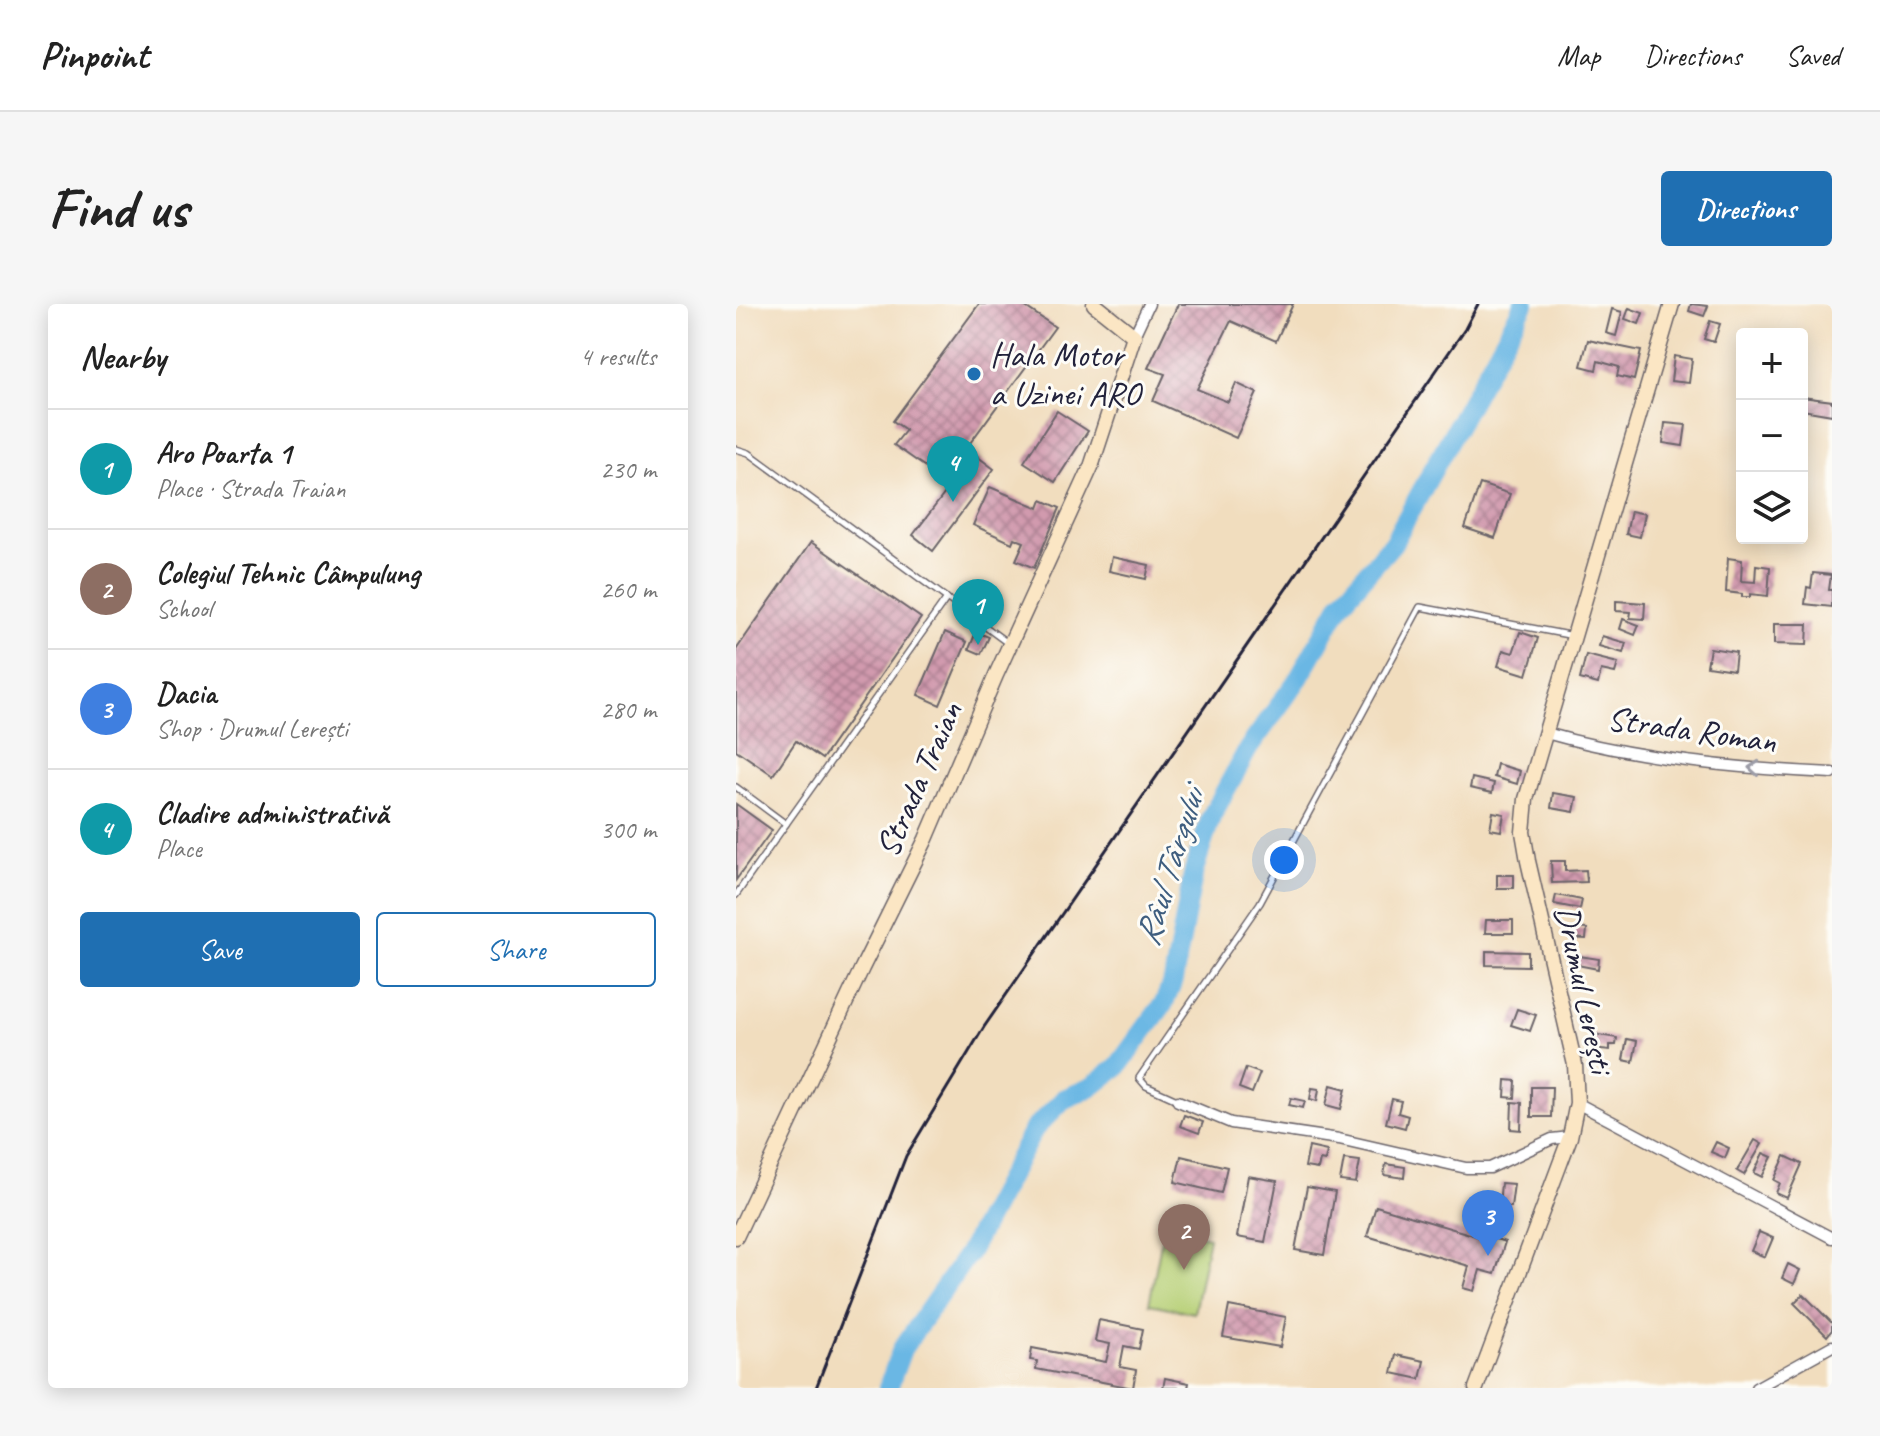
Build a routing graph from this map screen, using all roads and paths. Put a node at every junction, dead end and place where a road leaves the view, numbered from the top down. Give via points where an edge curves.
1 (1094, 304) edge
2 (1149, 304) edge
3 (1672, 304) edge
4 (1134, 336) junction
5 (736, 449) edge
6 (947, 598) junction
7 (1575, 636) junction
8 (1010, 644) junction
9 (1546, 733) junction
10 (1832, 773) edge
11 (736, 787) edge
12 (786, 824) junction
13 (736, 895) edge
14 (1178, 1101) joint
15 (1577, 1103) junction
16 (1570, 1137) junction
17 (736, 1237) edge
18 (1832, 1238) edge
19 (1832, 1346) edge
20 (1476, 1388) edge
21 (1756, 1388) edge

1 - 4 main road
2 - 4 street, Strada Traian
3 - 7 main road, Drumul Lerești
4 - 8 main road, Strada Traian via 1091,467
5 - 6 lane via 749,453
6 - 8 lane
6 - 12 lane
7 - 9 main road, Drumul Lerești
7 - 14 lane via 1420,607 1260,903 1139,1078
8 - 17 main road, Strada Traian via 926,839
10 -> 9 street, Strada Roman via 1646,754
9 - 15 main road, Drumul Lerești via 1526,799 1523,832 1572,1051
11 - 12 lane
12 - 13 lane
14 - 16 street via 1231,1123 1339,1139 1466,1168 1490,1168 1552,1139
15 - 16 main road, Drumul Lerești
15 - 18 street
16 - 20 main road, Drumul Lerești
19 - 21 street

